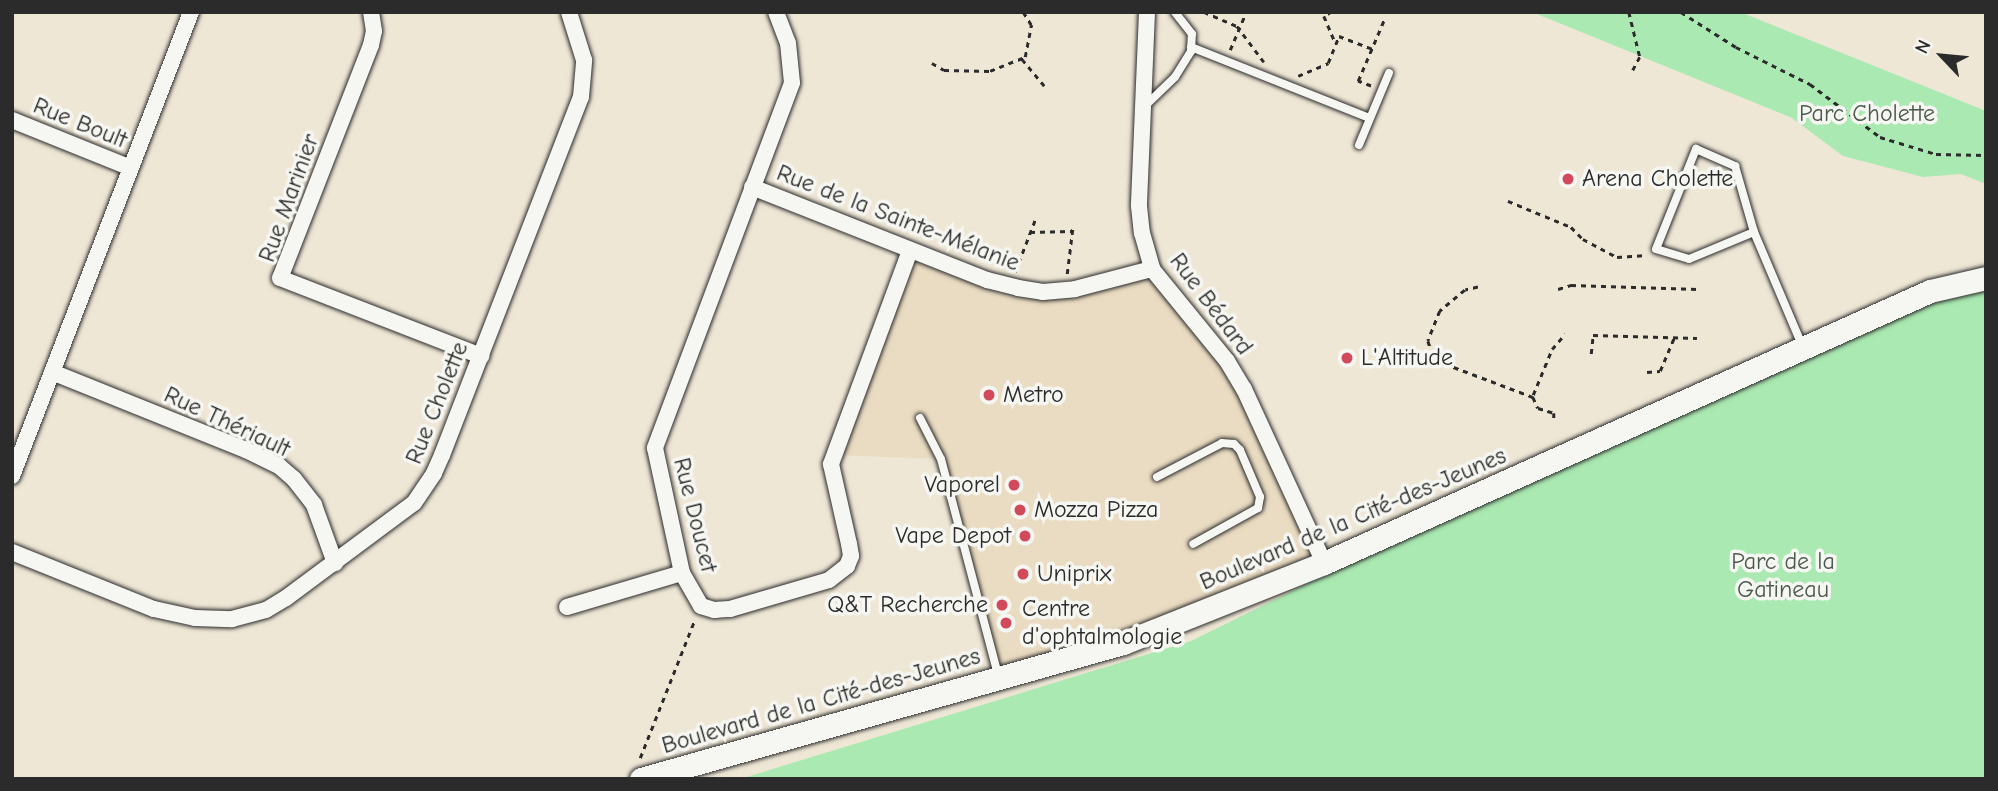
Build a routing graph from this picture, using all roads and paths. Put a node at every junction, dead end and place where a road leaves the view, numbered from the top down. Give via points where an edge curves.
1 (191, 12) edge
2 (371, 12) edge
3 (569, 12) edge
4 (776, 12) edge
5 (1023, 12) edge
6 (1147, 12) edge
7 (1175, 12) edge
8 (1204, 12) edge
9 (1332, 12) edge
10 (1629, 12) edge
11 (1681, 12) edge
12 (1245, 15) dead end
13 (1384, 20) dead end
14 (1239, 29) junction
15 (1336, 44) junction
16 (1191, 47) junction
17 (1373, 49) junction
18 (1022, 59) junction
19 (1226, 60) junction
20 (932, 63) dead end
21 (1274, 67) dead end
22 (1388, 73) dead end
23 (1630, 74) dead end
24 (1045, 86) dead end
25 (1291, 88) junction
26 (1381, 90) junction
27 (1142, 109) junction
28 (1369, 118) junction
29 (12, 120) edge
30 (1359, 145) dead end
31 (1986, 155) edge
32 (131, 168) junction
33 (752, 187) junction
34 (1508, 201) dead end
35 (1035, 220) dead end
36 (1073, 225) dead end
37 (1072, 231) junction
38 (1030, 232) junction
39 (1754, 232) junction
40 (909, 250) junction
41 (1647, 255) dead end
42 (1152, 269) junction
43 (1015, 271) dead end
44 (1067, 274) dead end
45 (1986, 278) edge
46 (1478, 287) dead end
47 (1558, 289) dead end
48 (1698, 289) dead end
49 (1565, 334) dead end
50 (1674, 338) junction
51 (1697, 338) dead end
52 (1803, 348) junction
53 (1591, 354) dead end
54 (481, 356) junction
55 (52, 372) junction
56 (1647, 372) dead end
57 (1533, 397) junction
58 (920, 418) dead end
59 (1554, 422) dead end
60 (12, 476) edge
61 (1157, 477) dead end
62 (1192, 544) dead end
63 (12, 552) edge
64 (1324, 562) junction
65 (335, 563) junction
66 (682, 573) junction
67 (701, 606) junction
68 (566, 607) dead end
69 (999, 678) junction
70 (651, 772) edge

1 - 32 street
2 - 54 street, Rue Marinier via 371,45 281,278
3 - 54 street, Rue Cholette via 584,60 581,97
4 - 33 street, Rue Doucet via 788,43 792,83
5 - 18 path via 1031,25
6 - 27 street, Rue Bédard
7 - 16 lane via 1189,27
8 - 14 path
9 - 15 path via 1324,16
10 - 23 path via 1640,57
11 - 31 path via 1736,47 1810,84 1880,137 1936,154
12 - 14 path
13 - 17 path
14 - 19 path
14 - 21 path via 1263,62
15 - 17 path via 1339,36
15 - 25 path via 1328,63 1296,76
16 - 19 lane
16 - 27 lane via 1175,78
17 - 26 path via 1359,82
18 - 20 path via 990,71 944,70
18 - 24 path
19 - 25 lane
22 - 26 lane
25 - 28 lane
26 - 28 lane
27 - 42 street, Rue Bédard via 1139,206
28 - 30 lane
29 - 32 street, Rue Boult
32 - 55 street
33 - 40 street, Rue de la Sainte-Mélanie
33 - 66 street, Rue Doucet via 655,448
34 - 41 path via 1571,227 1617,257
35 - 38 path
36 - 37 path
37 - 38 path
37 - 44 path
38 - 43 path
39 - 39 lane via 1735,166 1696,149 1656,249 1689,259
39 - 52 lane
40 - 42 street, Rue de la Sainte-Mélanie via 987,280 1043,292 1075,289
40 - 67 street, Rue Doucet via 831,464 851,555 847,566 829,580 730,608
42 - 64 street, Rue Bédard via 1227,361
45 - 52 street, Boulevard de la Cité-des-Jeunes via 1930,291
46 - 57 path via 1465,290 1440,311 1428,341 1434,360
47 - 48 path via 1571,285
49 - 57 path via 1552,349
50 - 51 path
50 - 53 path via 1593,335
50 - 56 path via 1660,371
52 - 64 street, Boulevard de la Cité-des-Jeunes
54 - 65 street, Rue Cholette via 425,489 398,517
55 - 60 street
55 - 65 street, Rue Thériault via 279,466 314,505
57 - 59 path via 1538,408 1554,413
58 - 69 lane via 942,459
61 - 62 lane via 1222,443 1240,450 1260,497 1258,508
63 - 65 street, Rue Cholette via 154,609 214,620 266,610
64 - 69 street, Boulevard de la Cité-des-Jeunes via 1124,643
66 - 67 street, Rue Doucet
66 - 68 street
67 - 70 path
69 - 70 street, Boulevard de la Cité-des-Jeunes

